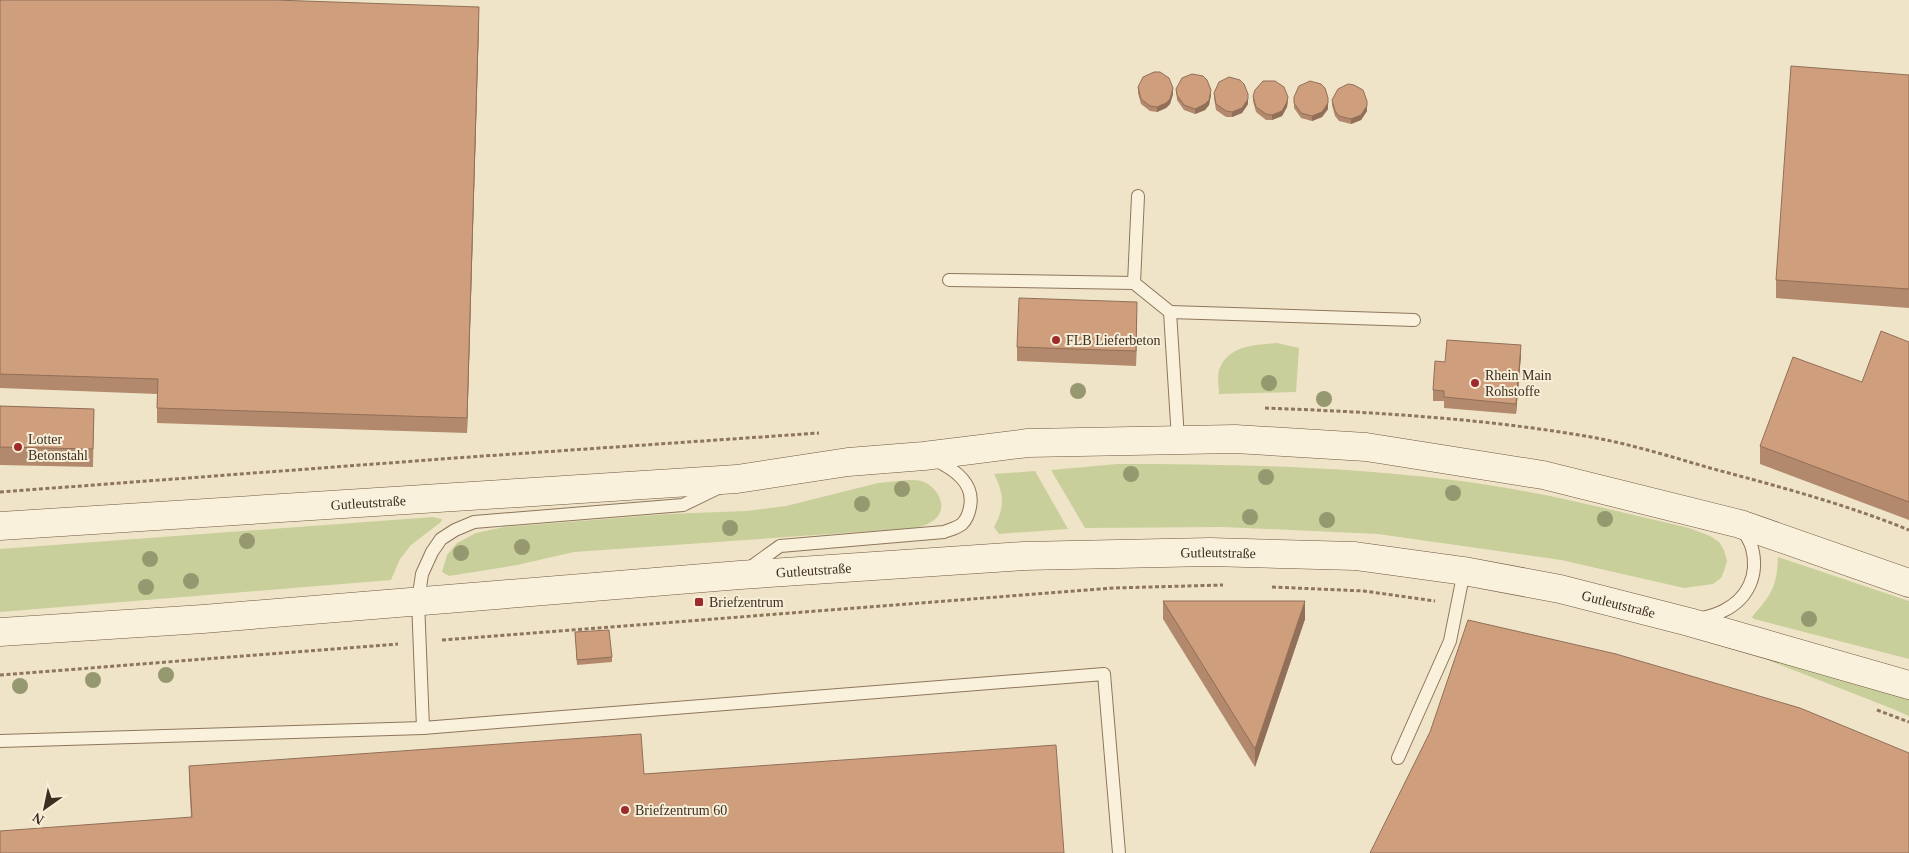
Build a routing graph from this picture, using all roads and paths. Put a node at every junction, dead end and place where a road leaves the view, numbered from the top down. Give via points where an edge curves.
1 (1138, 196) dead end
2 (949, 280) dead end
3 (1134, 283) junction
4 (1170, 312) junction
5 (1414, 320) dead end
6 (1178, 439) junction
7 (924, 456) junction
8 (737, 479) junction
9 (1740, 524) junction
10 (0, 526) edge
11 (1464, 571) junction
12 (740, 575) junction
13 (1909, 583) edge
14 (1229, 585) dead end
15 (1267, 586) dead end
16 (418, 601) junction
17 (1458, 604) junction
18 (1689, 622) junction
19 (0, 632) edge
20 (420, 642) junction
21 (0, 675) edge
22 (1909, 685) edge
23 (423, 728) junction
24 (0, 741) edge
25 (1398, 758) dead end
26 (1119, 853) edge

1 - 3 lane
2 - 3 lane
3 - 4 lane
4 - 5 lane
4 - 6 lane
6 - 7 main road, Gutleutstraße via 1028,443
6 - 9 main road, Gutleutstraße via 1366,447 1543,475
7 - 8 main road, Gutleutstraße via 848,462
7 - 12 lane, Gutleutstraße via 948,467 964,480 972,497 968,517 961,525 944,532 780,546
8 - 10 main road, Gutleutstraße
8 - 16 lane, Gutleutstraße via 683,505 474,522 441,539 422,574
9 - 13 main road, Gutleutstraße
9 - 18 lane via 1752,548 1752,584 1742,597 1723,611
11 - 12 main road, Gutleutstraße via 1355,556 1210,552 1024,556
11 - 17 lane
11 - 18 main road, Gutleutstraße via 1560,589
12 - 16 main road, Gutleutstraße
14 - 20 path via 1114,588
15 - 17 path via 1364,591
16 - 19 main road, Gutleutstraße
16 - 20 lane
17 - 25 lane via 1450,641
18 - 22 main road, Gutleutstraße
20 - 21 path
20 - 23 lane
23 - 24 lane
23 - 26 lane via 1104,674

